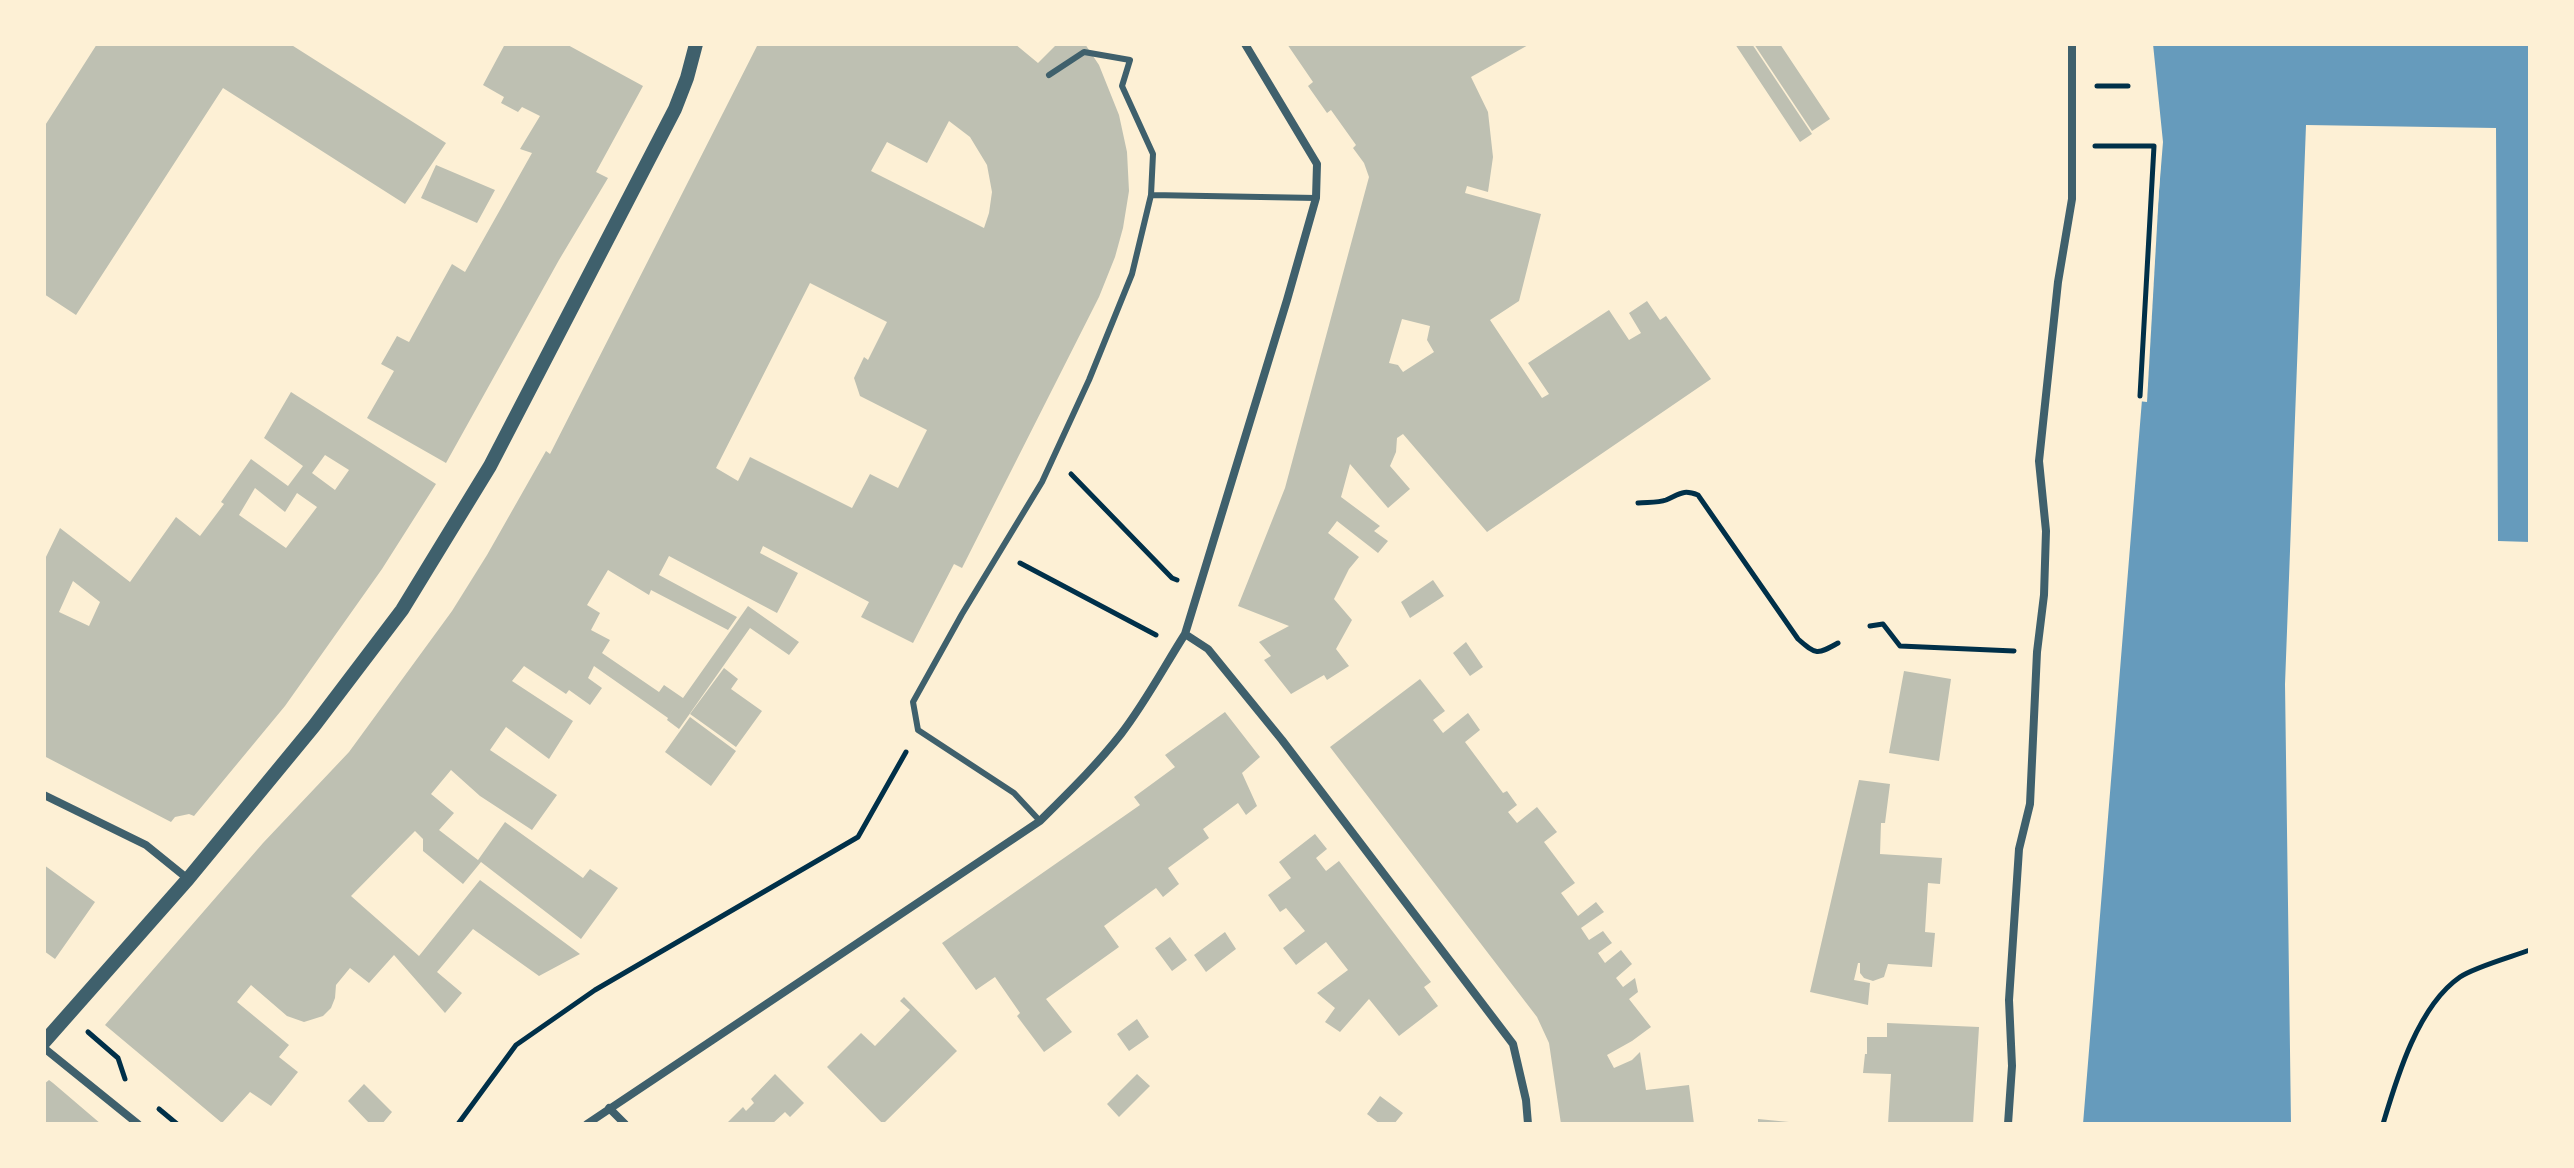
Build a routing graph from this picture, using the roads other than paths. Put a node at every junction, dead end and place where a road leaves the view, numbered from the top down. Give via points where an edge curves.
1 (696, 44) edge
2 (1245, 44) edge
3 (2072, 44) edge
4 (1049, 75) dead end
5 (1151, 195) junction
6 (1316, 198) junction
7 (1185, 634) junction
8 (44, 795) edge
9 (1040, 821) junction
10 (188, 879) junction
11 (44, 1042) edge
12 (44, 1048) edge
13 (609, 1108) junction
14 (138, 1124) edge
15 (587, 1124) edge
16 (625, 1124) edge
17 (1528, 1124) edge
18 (2008, 1124) edge

1 - 10 street via 675,109 490,466 402,610
2 - 6 street via 1317,164
3 - 18 street via 2072,199 2039,461 2046,531 2044,595 2030,804 2019,849
4 - 5 lane via 1084,52 1130,60 1122,86 1153,154
5 - 6 lane
5 - 9 lane via 1132,274 1042,482 913,702 918,730 1014,793
6 - 7 street
7 - 9 street via 1123,731
7 - 17 street via 1208,649 1273,729 1513,1044
8 - 10 street via 146,845
9 - 13 street
10 - 11 street
12 - 14 street
13 - 15 street
13 - 16 street

